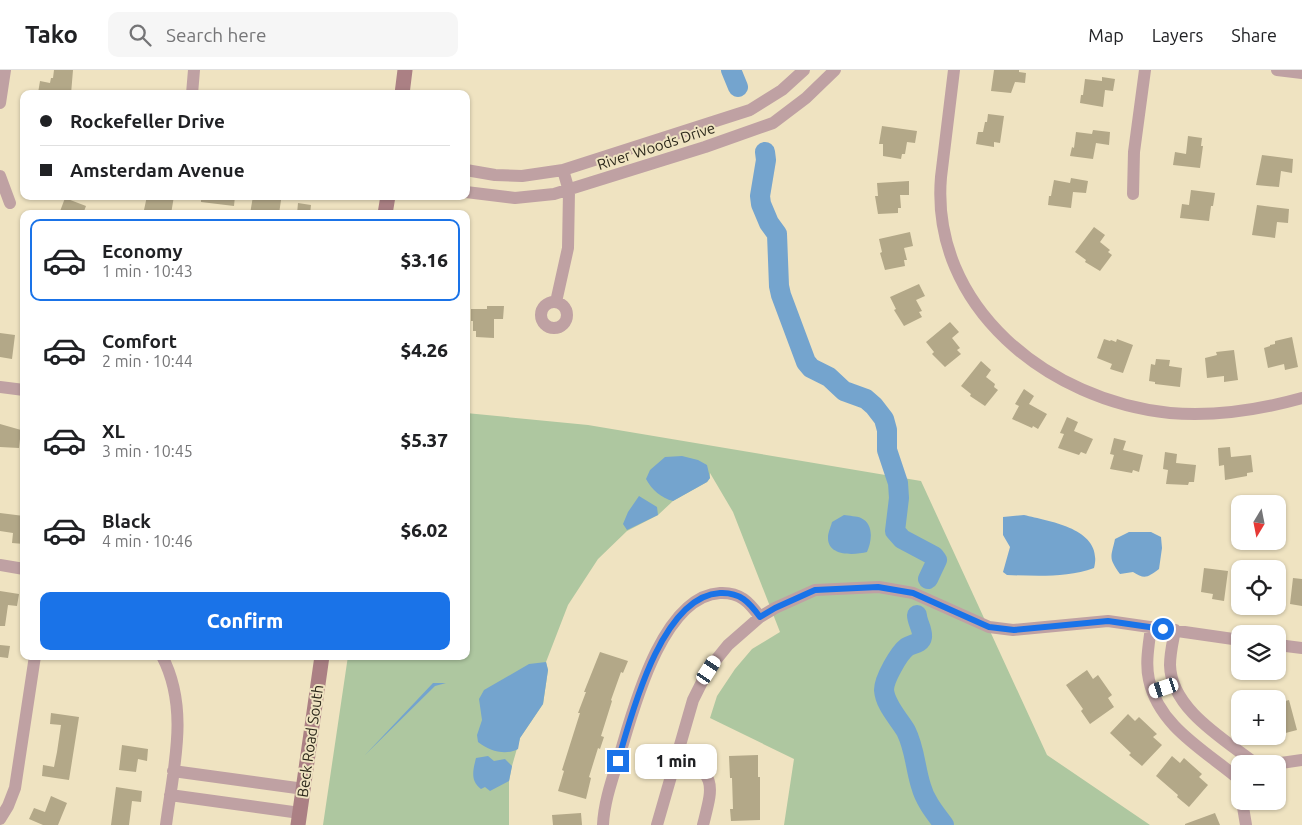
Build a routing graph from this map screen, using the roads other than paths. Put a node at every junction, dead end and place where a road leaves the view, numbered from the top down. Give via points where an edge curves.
1 (5, 70) edge
2 (194, 70) edge
3 (405, 70) edge
4 (804, 70) edge
5 (835, 70) edge
6 (954, 70) edge
7 (1145, 70) edge
8 (1277, 70) edge
9 (1302, 73) edge
10 (192, 90) edge
11 (402, 90) edge
12 (0, 103) edge
13 (563, 170) junction
14 (470, 171) edge
15 (0, 176) edge
16 (570, 191) junction
17 (470, 192) edge
18 (1133, 194) dead end
19 (10, 203) dead end
20 (556, 302) dead end
21 (0, 387) edge
22 (20, 390) edge
23 (1302, 398) edge
24 (0, 566) edge
25 (20, 568) edge
26 (760, 617) junction
27 (1151, 627) junction
28 (1175, 630) junction
29 (1231, 639) edge
30 (1286, 646) edge
31 (1302, 648) edge
32 (34, 660) edge
33 (164, 660) edge
34 (321, 660) edge
35 (1174, 685) junction
36 (1153, 692) junction
37 (1234, 747) junction
38 (677, 754) junction
39 (1244, 755) edge
40 (1302, 760) edge
41 (1286, 762) edge
42 (1222, 764) junction
43 (173, 772) junction
44 (1231, 772) edge
45 (304, 789) junction
46 (170, 795) junction
47 (1244, 810) edge
48 (0, 819) edge
49 (299, 819) edge
50 (166, 825) edge
51 (603, 825) edge
52 (657, 825) edge
53 (703, 825) edge
54 (1246, 825) edge

1 - 12 street
2 - 10 street
3 - 11 main road
4 - 13 street, River Woods Drive via 782,90 750,110
5 - 16 street, River Woods Drive via 773,123
6 - 23 street via 941,176 941,219 959,279 998,333 1035,362 1072,384 1111,401 1142,408 1209,415 1234,413
7 - 18 street via 1134,152
8 - 9 street
13 - 14 street, River Woods Drive via 522,176
13 - 16 street
15 - 19 street
16 - 17 street, River Woods Drive via 515,198
16 - 20 street via 568,248
21 - 22 street
24 - 25 street
26 - 27 street via 815,590 878,587 913,593 989,627 1014,630 1108,621
26 - 38 street via 728,645 704,678 693,700
26 - 51 street via 746,600 726,593 702,598 680,616 658,648 634,704 608,795
27 - 28 street
27 - 36 street via 1148,672
28 - 29 street
28 - 35 street via 1170,665
30 - 31 street
32 - 48 street via 15,788
33 - 43 street via 177,708 178,734
34 - 45 main road, Beck Road South
35 - 36 street
35 - 37 street via 1184,705
36 - 42 street via 1175,728
37 - 39 street
37 - 42 street
38 - 52 street
38 - 53 street via 698,765 708,779 710,797
40 - 41 street
42 - 44 street
43 - 45 street
43 - 46 street
45 - 49 main road, Beck Road South
46 - 49 street
46 - 50 street
47 - 54 street

